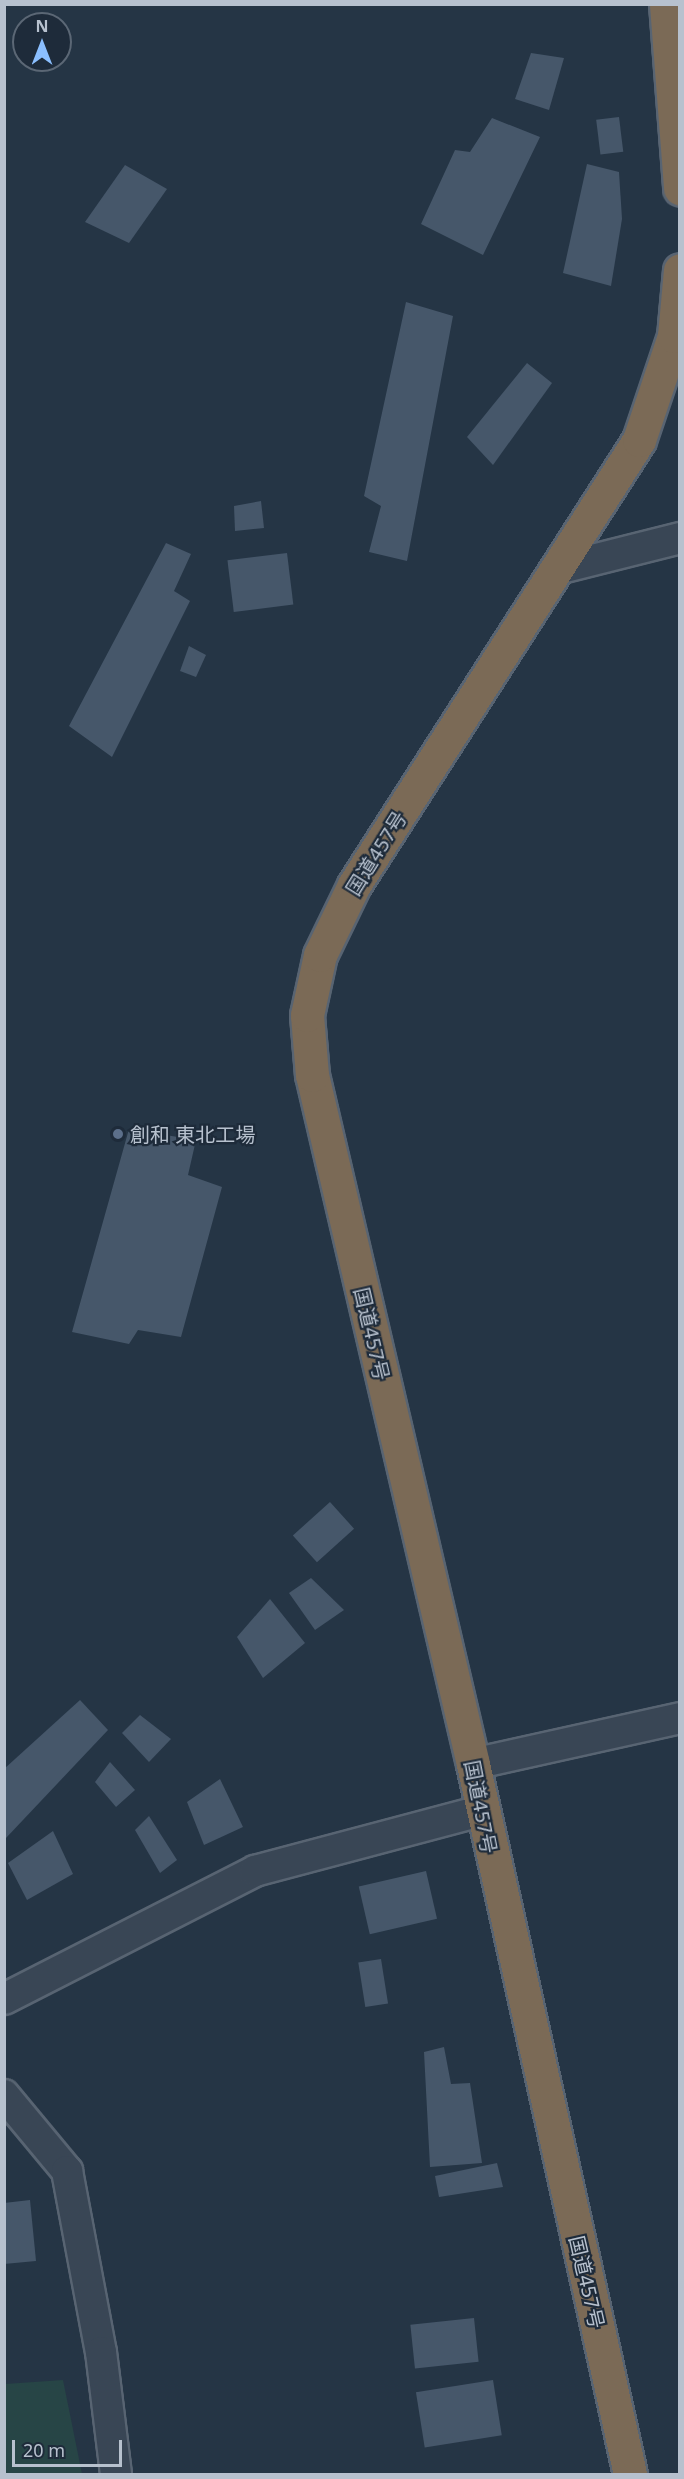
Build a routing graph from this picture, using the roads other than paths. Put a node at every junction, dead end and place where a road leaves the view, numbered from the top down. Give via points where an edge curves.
1 (666, 4) edge
2 (680, 189) edge
3 (680, 270) edge
4 (680, 538) edge
5 (561, 567) junction
6 (680, 1718) edge
7 (473, 1764) junction
8 (481, 1811) junction
9 (4, 1999) edge
10 (4, 2095) edge
11 (116, 2475) edge
12 (630, 2475) edge

1 - 2 highway
3 - 5 highway, 国道457号 via 674,336 639,440
4 - 5 street
5 - 7 highway, 国道457号 via 354,885 320,955 307,1015 312,1075
6 - 7 street
7 - 8 highway, 国道457号
8 - 9 street via 255,1870
8 - 12 highway, 国道457号
10 - 11 street via 67,2171 101,2352

